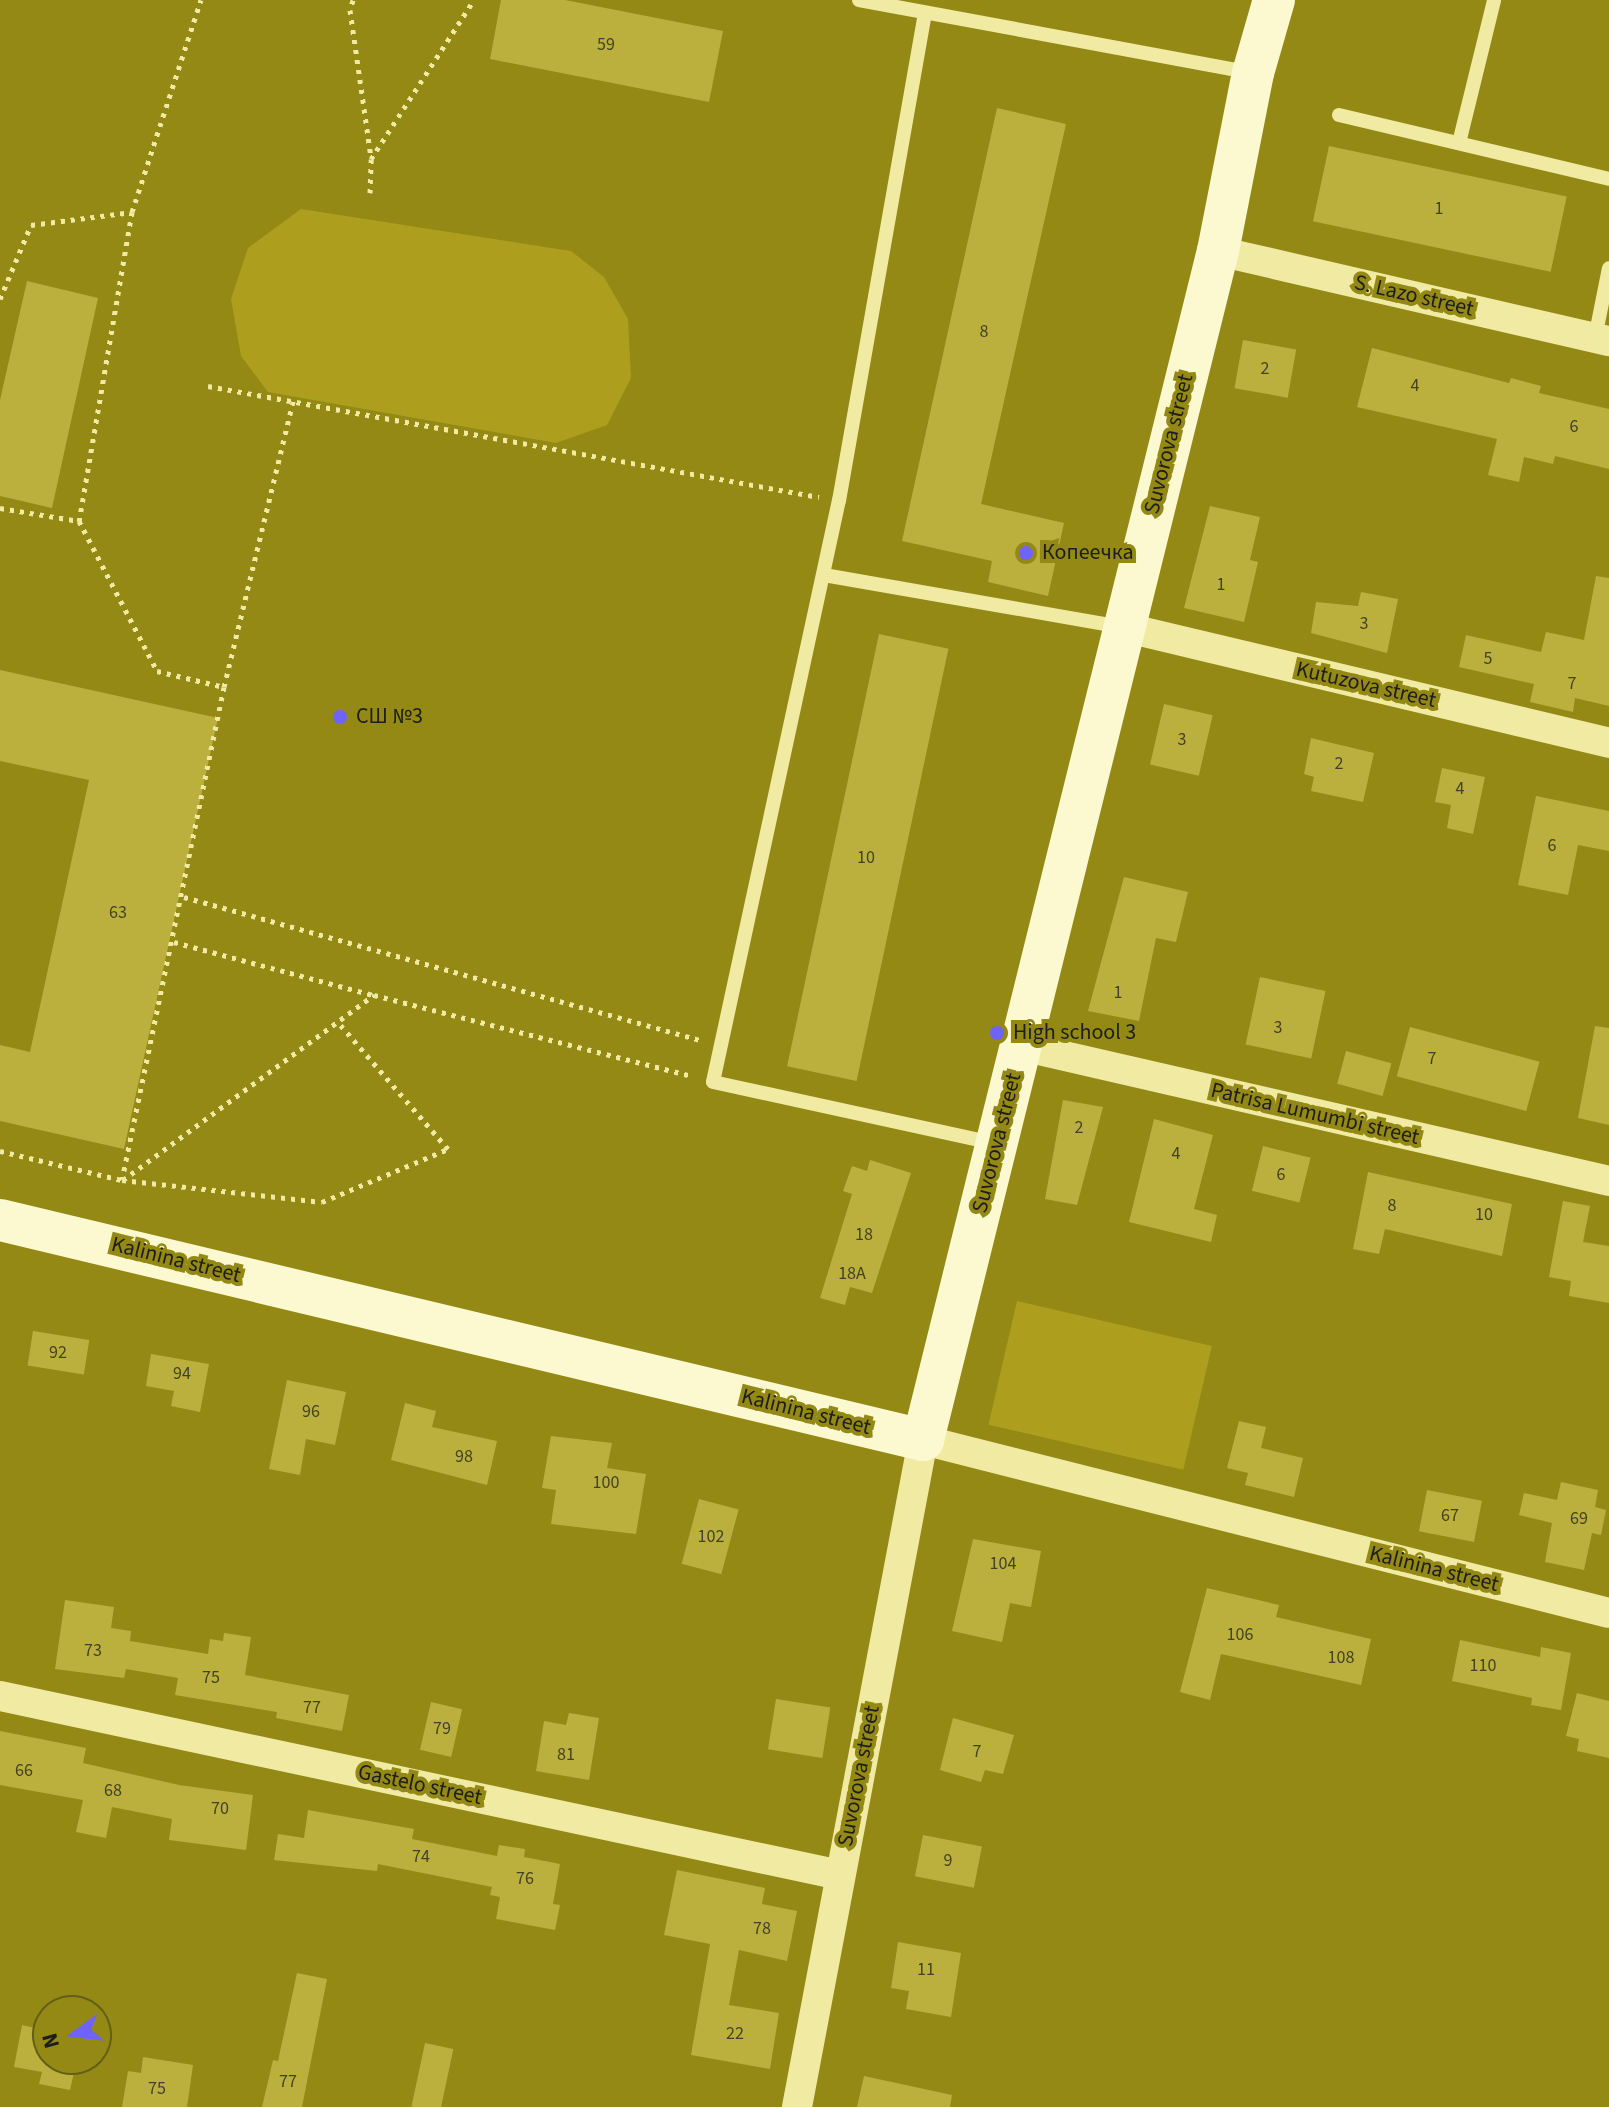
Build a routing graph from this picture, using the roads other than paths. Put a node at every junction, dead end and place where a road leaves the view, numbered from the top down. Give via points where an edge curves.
1 (859, 0) edge
2 (1274, 0) edge
3 (1494, 0) edge
4 (925, 13) junction
5 (1253, 73) junction
6 (1339, 115) dead end
7 (1459, 143) junction
8 (1609, 179) edge
9 (1218, 251) junction
10 (1609, 268) edge
11 (1602, 339) edge
12 (824, 575) junction
13 (1123, 627) junction
14 (1609, 743) edge
15 (1021, 1046) junction
16 (996, 1144) junction
17 (1609, 1181) edge
18 (0, 1220) edge
19 (923, 1440) junction
20 (1609, 1613) edge
21 (0, 1696) edge
22 (840, 1875) junction
23 (797, 2107) edge

1 - 4 lane
2 - 5 main road, Suvorova street
3 - 7 lane
4 - 5 lane
4 - 12 lane
5 - 9 main road, Suvorova street
6 - 7 lane
7 - 8 lane
9 - 11 street, S. Lazo street
9 - 13 main road, Suvorova street
10 - 11 lane
12 - 13 lane
12 - 16 lane via 713,1082
13 - 14 street, Kutuzova street
13 - 15 main road, Suvorova street
15 - 16 main road, Suvorova street
15 - 17 street, Patrisa Lumumbi street
16 - 19 main road, Suvorova street
18 - 19 main road, Kalinina street
19 - 20 street, Kalinina street
19 - 22 street, Suvorova street
21 - 22 street, Gastelo street
22 - 23 street, Suvorova street

